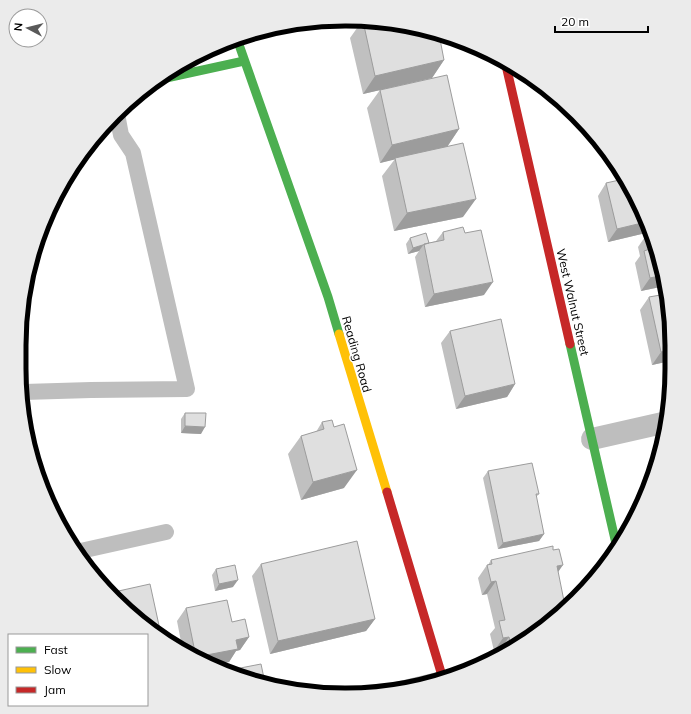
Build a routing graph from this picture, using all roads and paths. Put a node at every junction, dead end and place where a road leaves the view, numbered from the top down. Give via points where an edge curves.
1 (239, 44) edge
2 (244, 61) junction
3 (507, 70) edge
4 (174, 76) edge
5 (118, 122) edge
6 (27, 392) edge
7 (660, 424) edge
8 (592, 439) junction
9 (166, 532) dead end
10 (615, 539) edge
11 (83, 550) edge
12 (440, 673) edge

1 - 2 street, Reading Road
2 - 4 street
2 - 12 street, Reading Road via 328,297
3 - 8 street, West Walnut Street
5 - 6 lane via 121,135 133,153 186,389
7 - 8 street
8 - 10 street, West Walnut Street
9 - 11 lane

